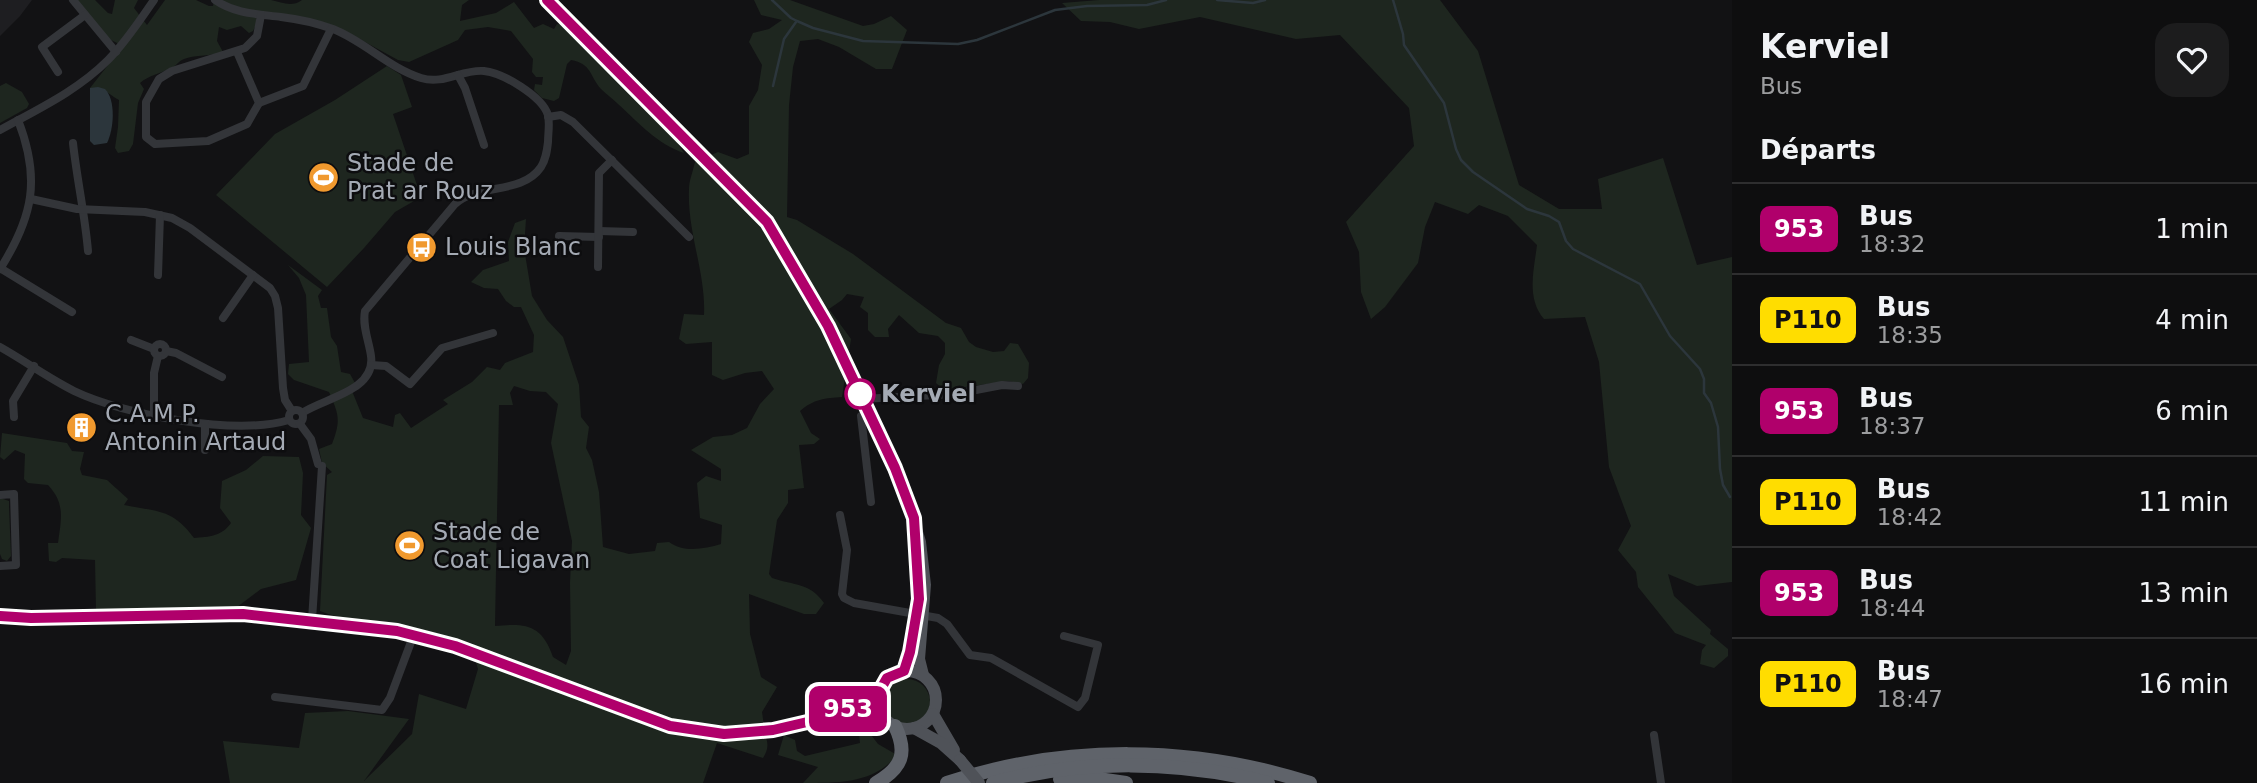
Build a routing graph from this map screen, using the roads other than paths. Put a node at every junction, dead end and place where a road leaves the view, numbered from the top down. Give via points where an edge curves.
1 (73, 0) edge
2 (154, 0) edge
3 (215, 0) edge
4 (547, 0) edge
5 (85, 15) junction
6 (261, 15) junction
7 (331, 29) junction
8 (116, 52) junction
9 (237, 52) junction
10 (58, 72) dead end
11 (458, 75) junction
12 (259, 103) junction
13 (548, 117) junction
14 (18, 120) junction
15 (0, 130) edge
16 (73, 144) dead end
17 (484, 145) dead end
18 (612, 160) junction
19 (31, 199) junction
20 (83, 210) junction
21 (160, 215) junction
22 (633, 232) dead end
23 (599, 234) junction
24 (559, 236) dead end
25 (689, 237) dead end
26 (88, 251) dead end
27 (0, 268) edge
28 (598, 268) dead end
29 (158, 275) dead end
30 (253, 275) junction
31 (72, 312) dead end
32 (223, 318) dead end
33 (493, 333) dead end
34 (131, 340) dead end
35 (0, 347) edge
36 (159, 352) junction
37 (371, 365) junction
38 (34, 366) junction
39 (222, 377) dead end
40 (1018, 386) dead end
41 (862, 399) junction
42 (302, 412) junction
43 (868, 413) junction
44 (154, 415) junction
45 (291, 415) junction
46 (14, 417) dead end
47 (205, 424) junction
48 (300, 424) junction
49 (205, 450) dead end
50 (0, 495) edge
51 (871, 502) dead end
52 (840, 515) dead end
53 (0, 566) edge
54 (921, 614) junction
55 (0, 616) edge
56 (312, 620) junction
57 (414, 634) junction
58 (1064, 636) dead end
59 (904, 671) junction
60 (923, 675) junction
61 (878, 694) junction
62 (275, 697) dead end
63 (880, 711) junction
64 (933, 714) junction
65 (833, 716) junction
66 (895, 726) junction
67 (914, 728) junction
68 (1654, 735) dead end
69 (960, 760) junction
70 (876, 783) edge
71 (947, 783) edge
72 (979, 783) edge
73 (993, 783) edge
74 (1020, 783) edge
75 (1126, 783) edge
76 (1268, 783) edge
77 (1310, 783) edge
78 (1661, 783) edge

1 - 5 street
2 - 8 street
3 - 6 street via 234,10
4 - 41 main road via 767,222 828,326
5 - 8 street
5 - 10 street via 41,47
6 - 7 street
6 - 9 street via 256,39
7 - 11 street via 421,78
7 - 12 street via 303,86
8 - 14 street via 70,91
9 - 12 street
9 - 12 street via 159,79 146,102 146,137 155,144 208,141 247,124
11 - 13 street via 476,71 500,75 533,97
11 - 17 street
13 - 18 street via 569,118
13 - 37 street via 545,158 536,173 518,183 458,197 365,311
14 - 15 street
14 - 19 street via 31,163
16 - 20 street
18 - 23 street via 599,173
18 - 25 street
19 - 20 street
19 - 27 street via 21,233
20 - 21 street
20 - 26 street
21 - 29 street
21 - 30 street via 183,223
22 - 23 street
23 - 24 street
23 - 28 street
27 - 31 street
30 - 32 street
30 - 45 street via 273,292 277,302 284,395
33 - 37 street via 442,348 410,384 386,366
34 - 36 street
35 - 38 street
36 - 39 street via 177,353
36 - 44 street
37 - 42 street via 361,382
38 - 44 street via 75,391
38 - 46 street via 13,401
40 - 41 street
41 - 43 main road
42 - 45 street via 296,410
42 - 48 street
43 - 51 street via 861,416
43 - 54 main road via 914,518
44 - 47 street
45 - 47 street via 269,424
45 - 48 street via 294,424
47 - 49 street
48 - 56 street via 320,465
50 - 53 street via 14,494 16,565
52 - 54 street via 847,551 844,598
54 - 58 street via 947,624 970,655 991,658 1078,707 1083,703 1098,645
54 - 59 main road
54 - 60 main road
55 - 56 main road via 243,614
56 - 57 main road
57 - 62 street via 382,710
57 - 65 main road via 698,732 757,733
59 - 60 main road
59 - 61 main road via 887,678
60 - 64 main road via 934,688
61 - 63 main road
61 - 65 main road
63 - 65 main road
63 - 66 main road
64 - 67 main road
64 - 69 main road
66 - 67 main road
66 - 70 highway via 901,758 892,772
67 - 69 main road
68 - 78 street
69 - 72 main road, bridge
71 - 77 highway via 1037,761 1137,753 1222,761
73 - 76 highway via 1069,769 1130,765 1204,771
74 - 75 highway via 1072,778

